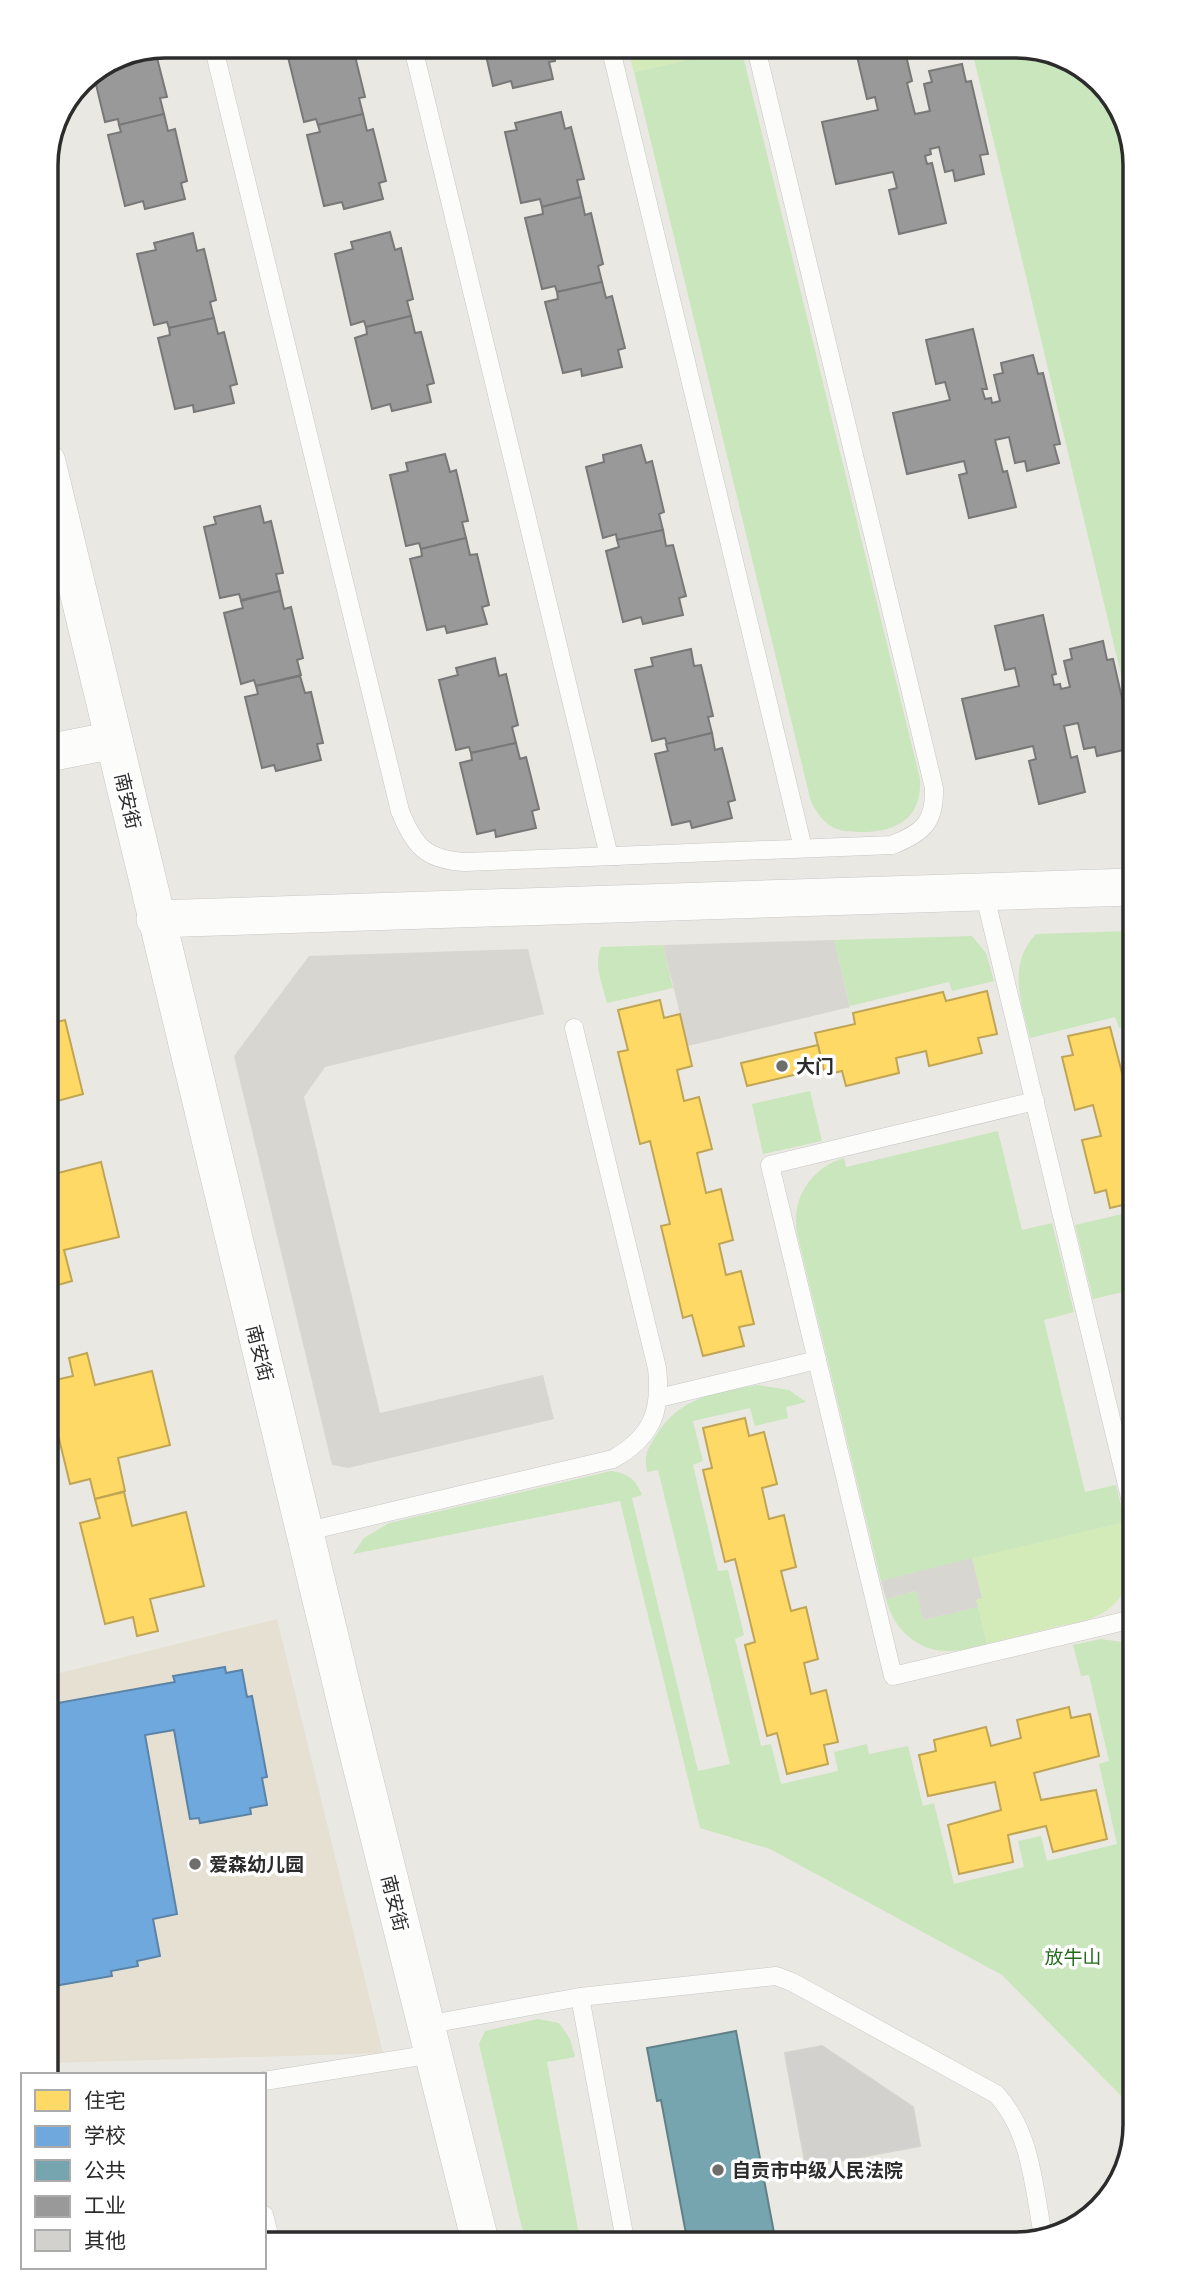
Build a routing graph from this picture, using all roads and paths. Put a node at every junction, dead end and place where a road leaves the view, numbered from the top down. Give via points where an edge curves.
1 (216, 58) edge
2 (415, 58) edge
3 (613, 58) edge
4 (758, 58) edge
5 (58, 508) edge
6 (114, 740) junction
7 (58, 751) edge
8 (803, 848) junction
9 (717, 852) junction
10 (1123, 887) edge
11 (984, 892) junction
12 (155, 919) junction
13 (574, 1028) dead end
14 (1035, 1101) junction
15 (817, 1360) junction
16 (659, 1398) junction
17 (1123, 1468) edge
18 (304, 1532) junction
19 (1123, 1621) edge
20 (580, 1997) junction
21 (429, 2040) junction
22 (266, 2081) edge
23 (1042, 2229) edge
24 (478, 2232) edge
25 (624, 2232) edge

1 - 9 lane via 400,811 416,845 445,861 465,862
2 - 9 lane via 609,856
3 - 8 lane
4 - 8 lane via 934,788 932,813 925,828 909,838 892,845
5 - 6 street, 南安街
6 - 7 street
6 - 12 street, 南安街
8 - 9 lane
10 - 11 street
11 - 12 street
11 - 14 lane
12 - 18 street, 南安街
13 - 16 lane via 657,1368
14 - 15 lane via 770,1165
14 - 17 lane
15 - 16 lane
15 - 19 lane via 893,1676
16 - 18 lane via 652,1424 635,1444 613,1458
18 - 21 street, 南安街
20 - 21 lane
20 - 23 lane via 768,1976 792,1982 996,2094 1017,2123
20 - 25 lane
21 - 22 lane
21 - 24 street, 南安街

